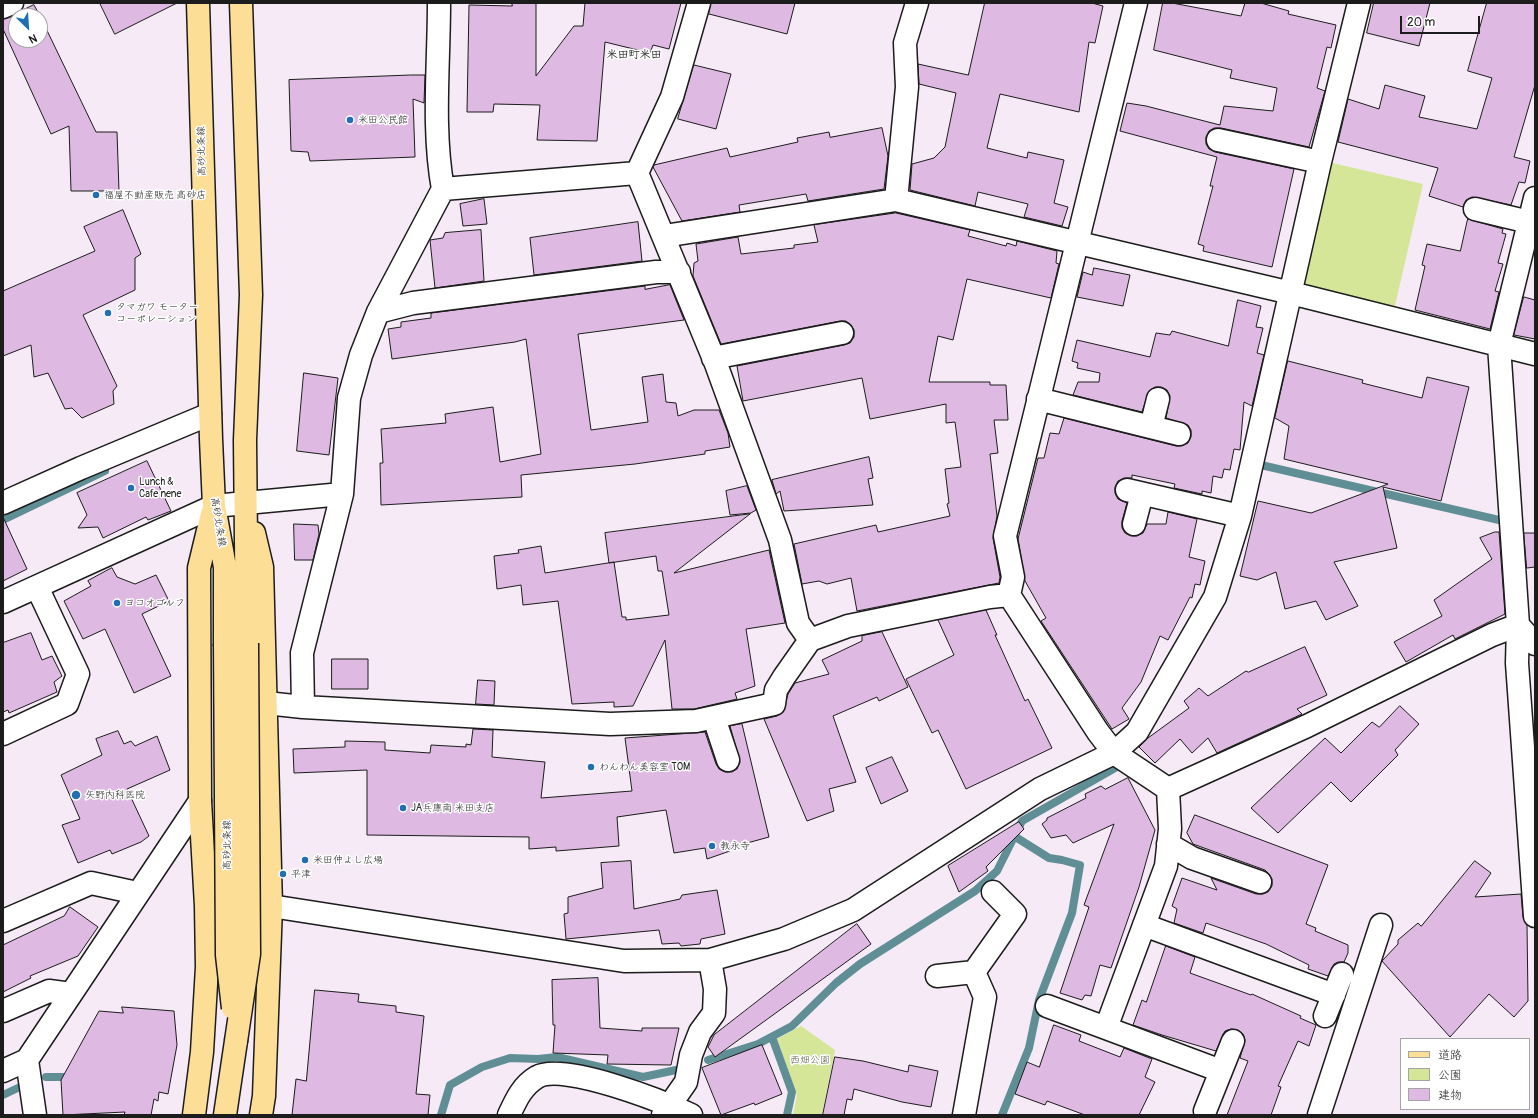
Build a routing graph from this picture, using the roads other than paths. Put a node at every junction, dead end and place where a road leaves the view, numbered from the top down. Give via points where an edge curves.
1 (12, 3) edge
2 (198, 3) edge
3 (241, 3) edge
4 (440, 3) edge
5 (699, 3) edge
6 (917, 3) edge
7 (1136, 3) edge
8 (1359, 3) edge
9 (3, 7) edge
10 (1218, 140) dead end
11 (1320, 162) junction
12 (637, 173) junction
13 (442, 189) junction
14 (1535, 198) edge
15 (896, 200) junction
16 (1475, 209) dead end
17 (1529, 222) junction
18 (664, 236) junction
19 (1076, 244) junction
20 (679, 272) junction
21 (1291, 293) junction
22 (378, 312) junction
23 (842, 333) dead end
24 (1499, 345) junction
25 (1535, 354) edge
26 (714, 358) junction
27 (1038, 399) junction
28 (1158, 399) dead end
29 (210, 414) junction
30 (1151, 427) junction
31 (1179, 434) dead end
32 (342, 494) junction
33 (3, 503) edge
34 (246, 503) junction
35 (214, 506) junction
36 (1240, 516) junction
37 (1134, 524) dead end
38 (37, 586) junction
39 (1009, 595) junction
40 (3, 602) edge
41 (1518, 625) junction
42 (810, 640) junction
43 (1535, 644) edge
44 (266, 702) junction
45 (303, 707) junction
46 (714, 718) junction
47 (3, 734) edge
48 (1114, 753) junction
49 (721, 757) dead end
50 (1168, 789) junction
51 (200, 801) junction
52 (1168, 844) junction
53 (1260, 882) dead end
54 (993, 892) dead end
55 (137, 893) junction
56 (206, 906) junction
57 (271, 906) junction
58 (1535, 916) edge
59 (3, 921) edge
60 (1144, 925) junction
61 (1381, 925) dead end
62 (710, 960) junction
63 (974, 972) junction
64 (1342, 974) dead end
65 (937, 976) dead end
66 (71, 994) junction
67 (1334, 995) junction
68 (1047, 1006) dead end
69 (3, 1011) edge
70 (1326, 1016) dead end
71 (1106, 1028) junction
72 (236, 1041) junction
73 (1233, 1041) dead end
74 (27, 1060) junction
75 (3, 1071) edge
76 (1221, 1072) junction
77 (666, 1110) edge
78 (1205, 1111) dead end
79 (35, 1115) edge
80 (194, 1115) edge
81 (225, 1115) edge
82 (261, 1115) edge
83 (509, 1115) edge
84 (691, 1115) edge
85 (964, 1115) edge
86 (1319, 1115) edge

1 - 9 street
2 - 29 main road, 高砂北条線
3 - 34 main road, 高砂北条線 via 251,295 245,440
4 - 13 street via 438,131
5 - 12 street via 672,98
6 - 15 street via 905,43 906,87
7 - 19 street
8 - 11 street
10 - 11 street
11 - 21 street
12 - 13 street
12 - 18 street
13 - 22 street
14 - 17 street
15 - 18 street
15 - 19 street
16 - 17 street
17 - 24 street
18 - 20 street
19 - 21 street
19 - 27 street
20 - 22 street via 656,272 413,303
20 - 26 street
21 - 24 street
21 - 36 street
22 - 32 street via 361,355 350,398
23 - 26 street
24 - 25 street
24 - 41 street
26 - 42 street via 780,540 798,623
27 - 30 street
27 - 39 street via 1004,536 1013,577
28 - 30 street
29 - 33 street
29 - 35 main road, 高砂北条線
30 - 31 street
32 - 34 street
32 - 45 street via 302,654
34 - 35 street
34 - 44 main road via 262,567
34 - 72 main road, 高砂北条線, bridge via 249,954
35 - 38 street
35 - 51 main road via 199,568
35 - 72 main road, 高砂北条線, bridge via 225,567 227,955
36 - 37 street via 1135,492
36 - 48 street via 1216,597 1137,732
38 - 40 street
38 - 47 street via 78,674 67,704
39 - 42 street via 848,626
39 - 48 street
41 - 43 street
41 - 50 street
41 - 58 street via 1517,664
42 - 46 street via 776,690 774,704
44 - 45 street
44 - 57 main road
45 - 46 street via 610,724
46 - 49 street
48 - 50 street
48 - 62 street via 1040,789 853,910 784,939
50 - 52 street
51 - 55 street
51 - 56 main road
52 - 53 street via 1192,858
52 - 60 street via 1166,866
54 - 63 street via 1015,914
55 - 59 street via 90,883
55 - 66 street
56 - 57 street
56 - 80 main road via 207,967 202,1052
57 - 62 street via 624,961
57 - 82 main road via 264,1096
60 - 67 street
60 - 71 street
61 - 86 street
62 - 77 street via 716,989 714,1013 700,1032 686,1082
63 - 65 street
63 - 85 street via 985,997
64 - 67 street
66 - 69 street via 49,991
66 - 74 street
67 - 70 street
68 - 71 street
71 - 76 street
72 - 81 main road, 高砂北条線
73 - 76 street
74 - 75 street
74 - 79 street
76 - 78 street
77 - 83 street via 628,1090 561,1073 538,1076 522,1089
77 - 84 street

